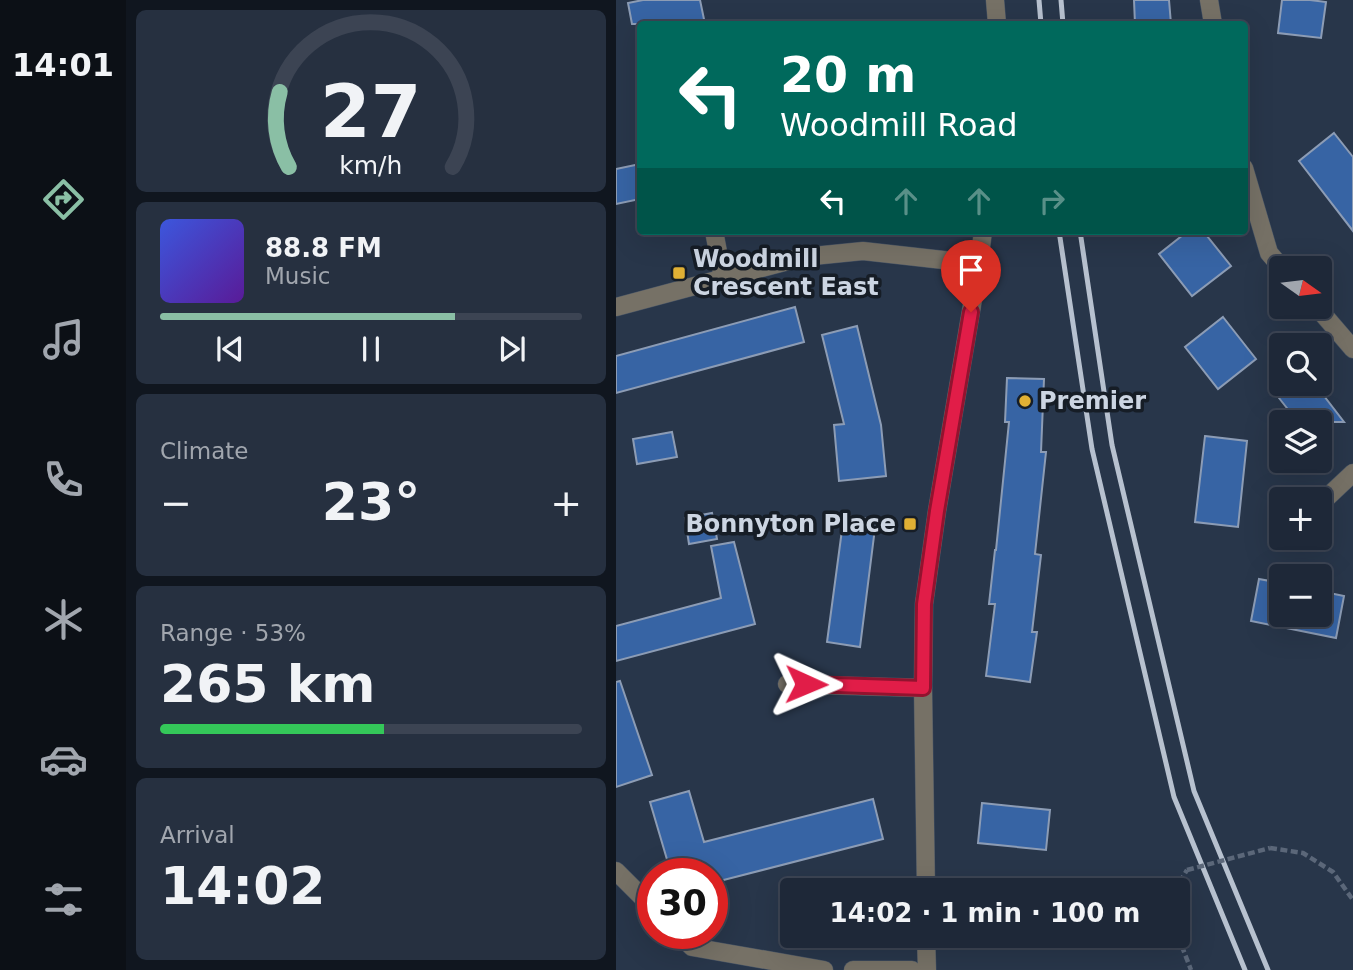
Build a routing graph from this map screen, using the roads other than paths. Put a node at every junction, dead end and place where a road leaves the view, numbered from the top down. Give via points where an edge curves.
1 (995, 0) edge
2 (1209, 0) edge
3 (997, 21) edge
4 (1212, 21) edge
5 (1248, 182) edge
6 (715, 235) edge
7 (983, 235) edge
8 (1272, 256) edge
9 (979, 264) junction
10 (723, 278) junction
11 (616, 307) edge
12 (1329, 319) edge
13 (1349, 338) edge
14 (1353, 473) edge
15 (1332, 493) edge
16 (787, 684) dead end
17 (923, 688) junction
18 (616, 871) edge
19 (926, 878) edge
20 (637, 892) edge
21 (926, 948) edge
22 (703, 949) edge
23 (824, 970) edge
24 (853, 970) edge
25 (912, 970) edge
26 (927, 970) edge

1 - 3 street
2 - 4 street
5 - 8 street
6 - 10 street
7 - 9 street
9 - 10 street via 863,251 803,257
9 - 17 street via 924,604
10 - 11 street
12 - 13 street
14 - 15 street
16 - 17 street
17 - 19 street
18 - 20 street
21 - 26 street
22 - 23 street
24 - 25 street

